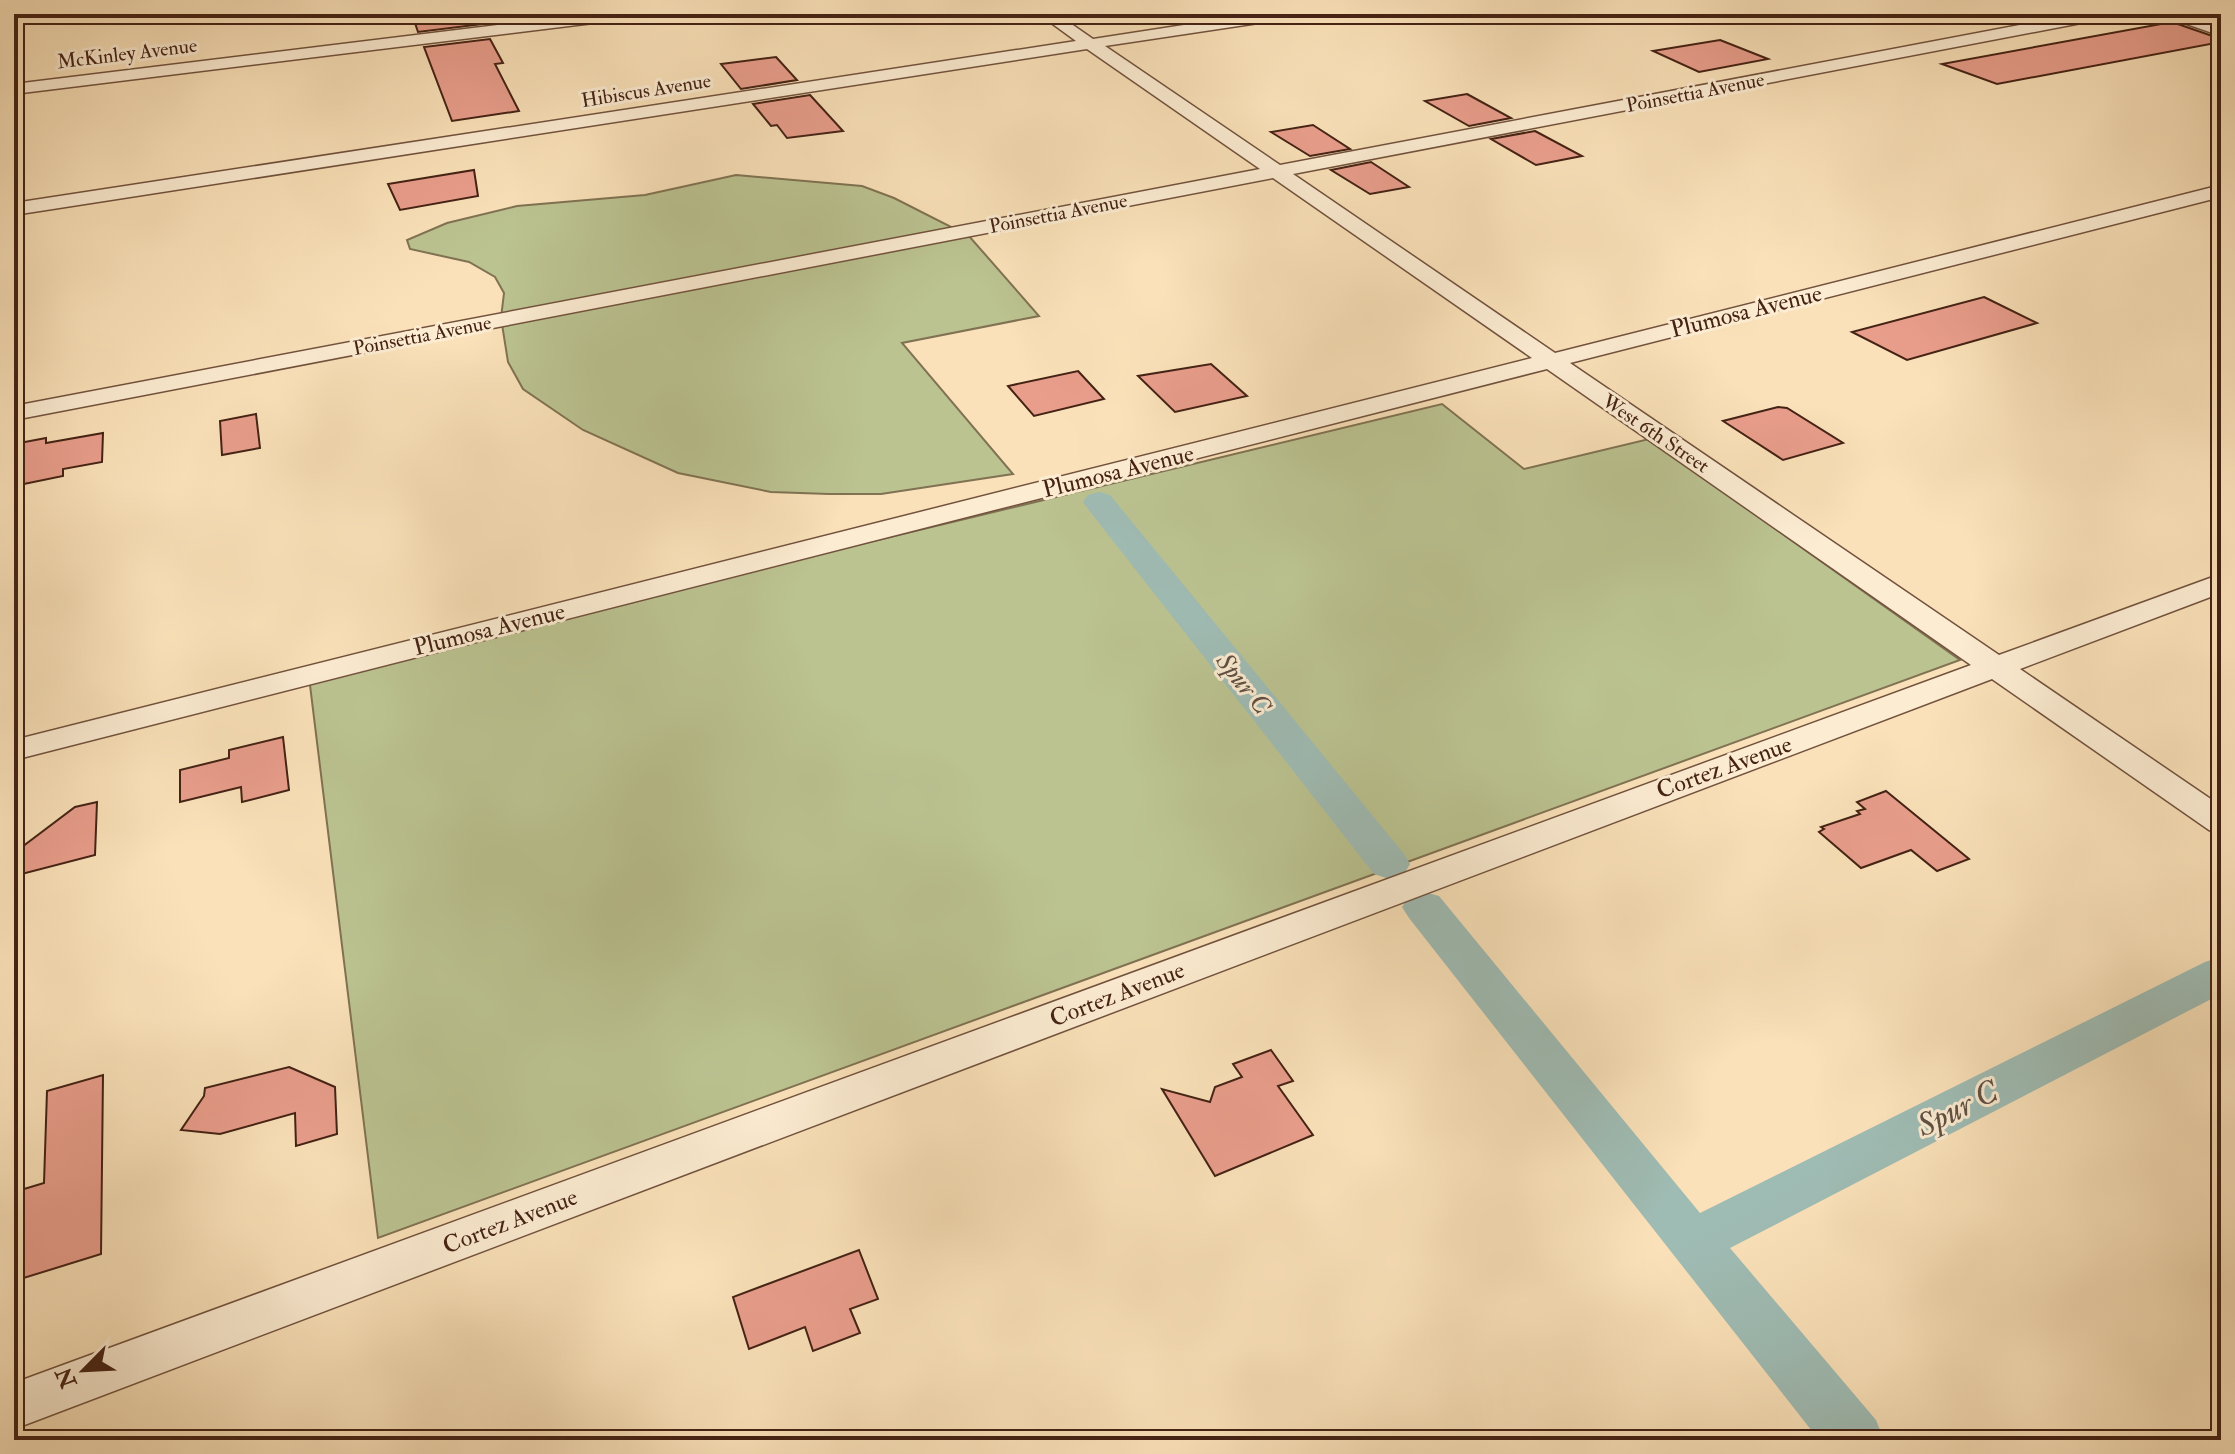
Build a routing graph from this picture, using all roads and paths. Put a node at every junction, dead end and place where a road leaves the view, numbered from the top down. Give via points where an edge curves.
1 (626, 14) edge
2 (1047, 14) edge
3 (1285, 14) edge
4 (2102, 14) edge
5 (2166, 14) edge
6 (2221, 31) edge
7 (1090, 44) junction
8 (14, 89) edge
9 (1277, 172) junction
10 (2221, 191) edge
11 (14, 209) edge
12 (1550, 360) junction
13 (14, 413) edge
14 (2221, 583) edge
15 (1997, 667) junction
16 (14, 750) edge
17 (2221, 822) edge
18 (14, 1406) edge

1 - 8 street, McKinley Avenue
2 - 7 street, West 6th Street
3 - 7 street, Hibiscus Avenue
4 - 9 street, Poinsettia Avenue
5 - 6 street
7 - 9 street, West 6th Street
7 - 11 street, Hibiscus Avenue
9 - 12 street, West 6th Street
9 - 13 street, Poinsettia Avenue
10 - 12 street, Plumosa Avenue
12 - 15 street, West 6th Street
12 - 16 street, Plumosa Avenue
14 - 15 street, Cortez Avenue
15 - 17 street, West 6th Street
15 - 18 street, Cortez Avenue

